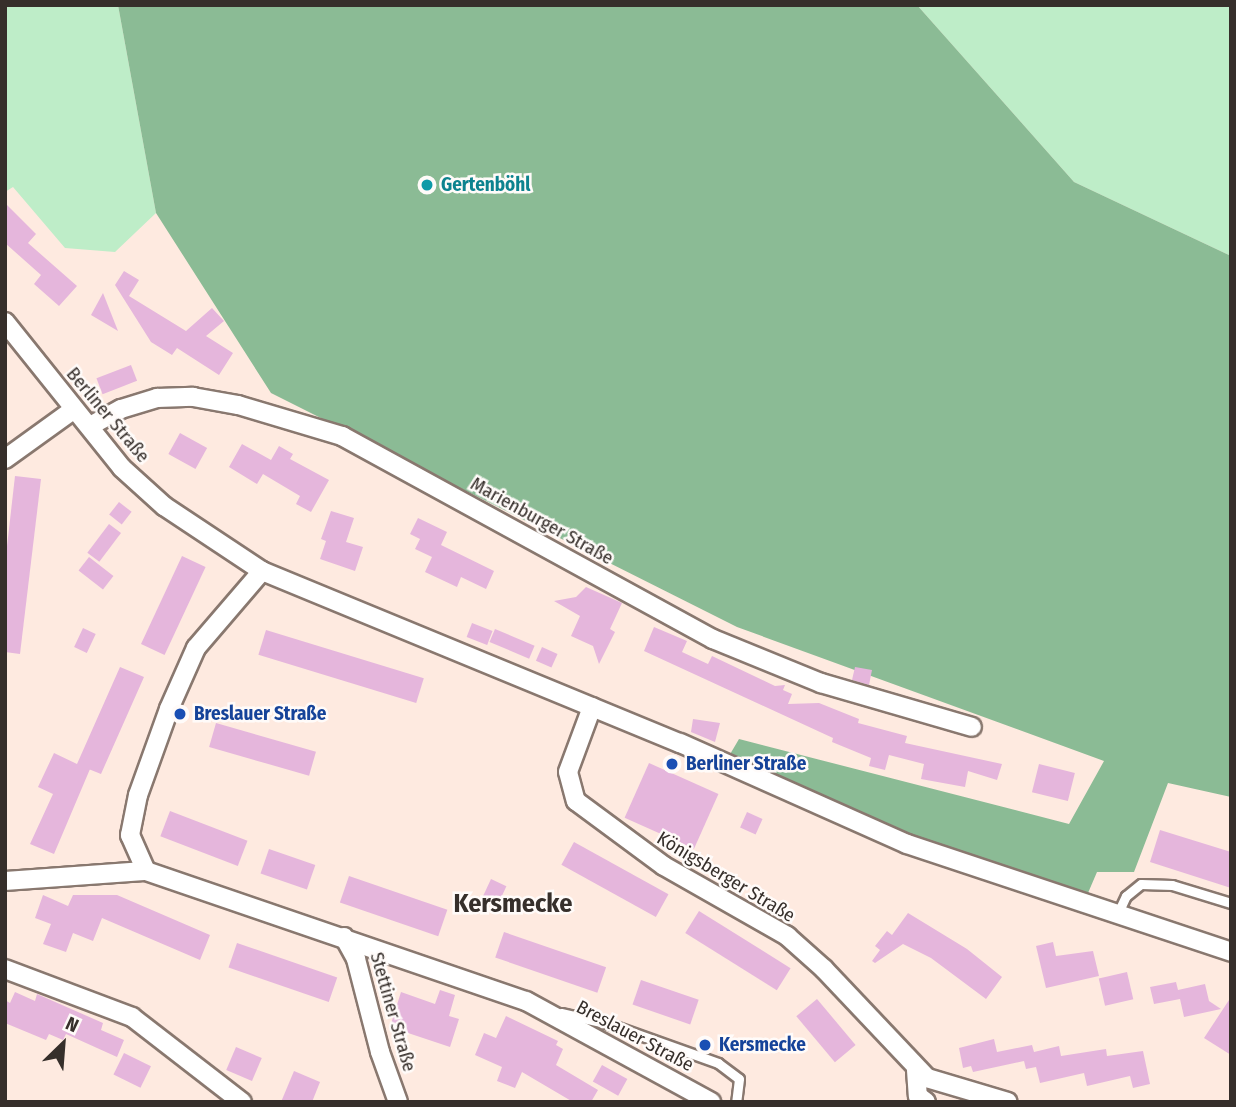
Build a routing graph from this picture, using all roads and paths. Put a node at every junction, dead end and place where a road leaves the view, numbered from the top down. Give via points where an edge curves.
1 (5, 322) edge
2 (73, 410) junction
3 (90, 426) junction
4 (5, 459) edge
5 (262, 571) junction
6 (592, 707) junction
7 (972, 727) dead end
8 (146, 871) junction
9 (5, 881) edge
10 (1231, 903) edge
11 (1116, 917) junction
12 (344, 937) junction
13 (1231, 952) edge
14 (5, 969) edge
15 (539, 1009) junction
16 (916, 1070) junction
17 (242, 1102) edge
18 (398, 1102) edge
19 (710, 1102) edge
20 (736, 1102) edge
21 (926, 1102) edge
22 (1008, 1102) edge

1 - 2 street, Berliner Straße
2 - 3 street, Berliner Straße
2 - 4 street
3 - 5 street, Berliner Straße via 122,468 164,506
3 - 7 street, Marienburger Straße via 121,409 157,398 193,397 238,405 342,436 713,639 821,683
5 - 6 street, Berliner Straße
5 - 8 street via 196,648 172,699 138,795 130,835
6 - 11 street, Berliner Straße via 907,844
6 - 16 street, Königsberger Straße via 568,772 576,801 664,866 787,936 824,969
8 - 9 street
8 - 12 street, Breslauer Straße
10 - 11 lane via 1172,885 1141,884 1126,896
11 - 13 street, Berliner Straße
12 - 15 street, Breslauer Straße
12 - 18 street, Stettiner Straße via 356,959
14 - 17 street via 132,1017 169,1041
15 - 19 street, Breslauer Straße
15 - 20 lane, Breslauer Straße via 609,1024 718,1063 738,1079
16 - 21 street, Königsberger Straße via 918,1096
16 - 22 street, Königsberger Straße via 945,1086

